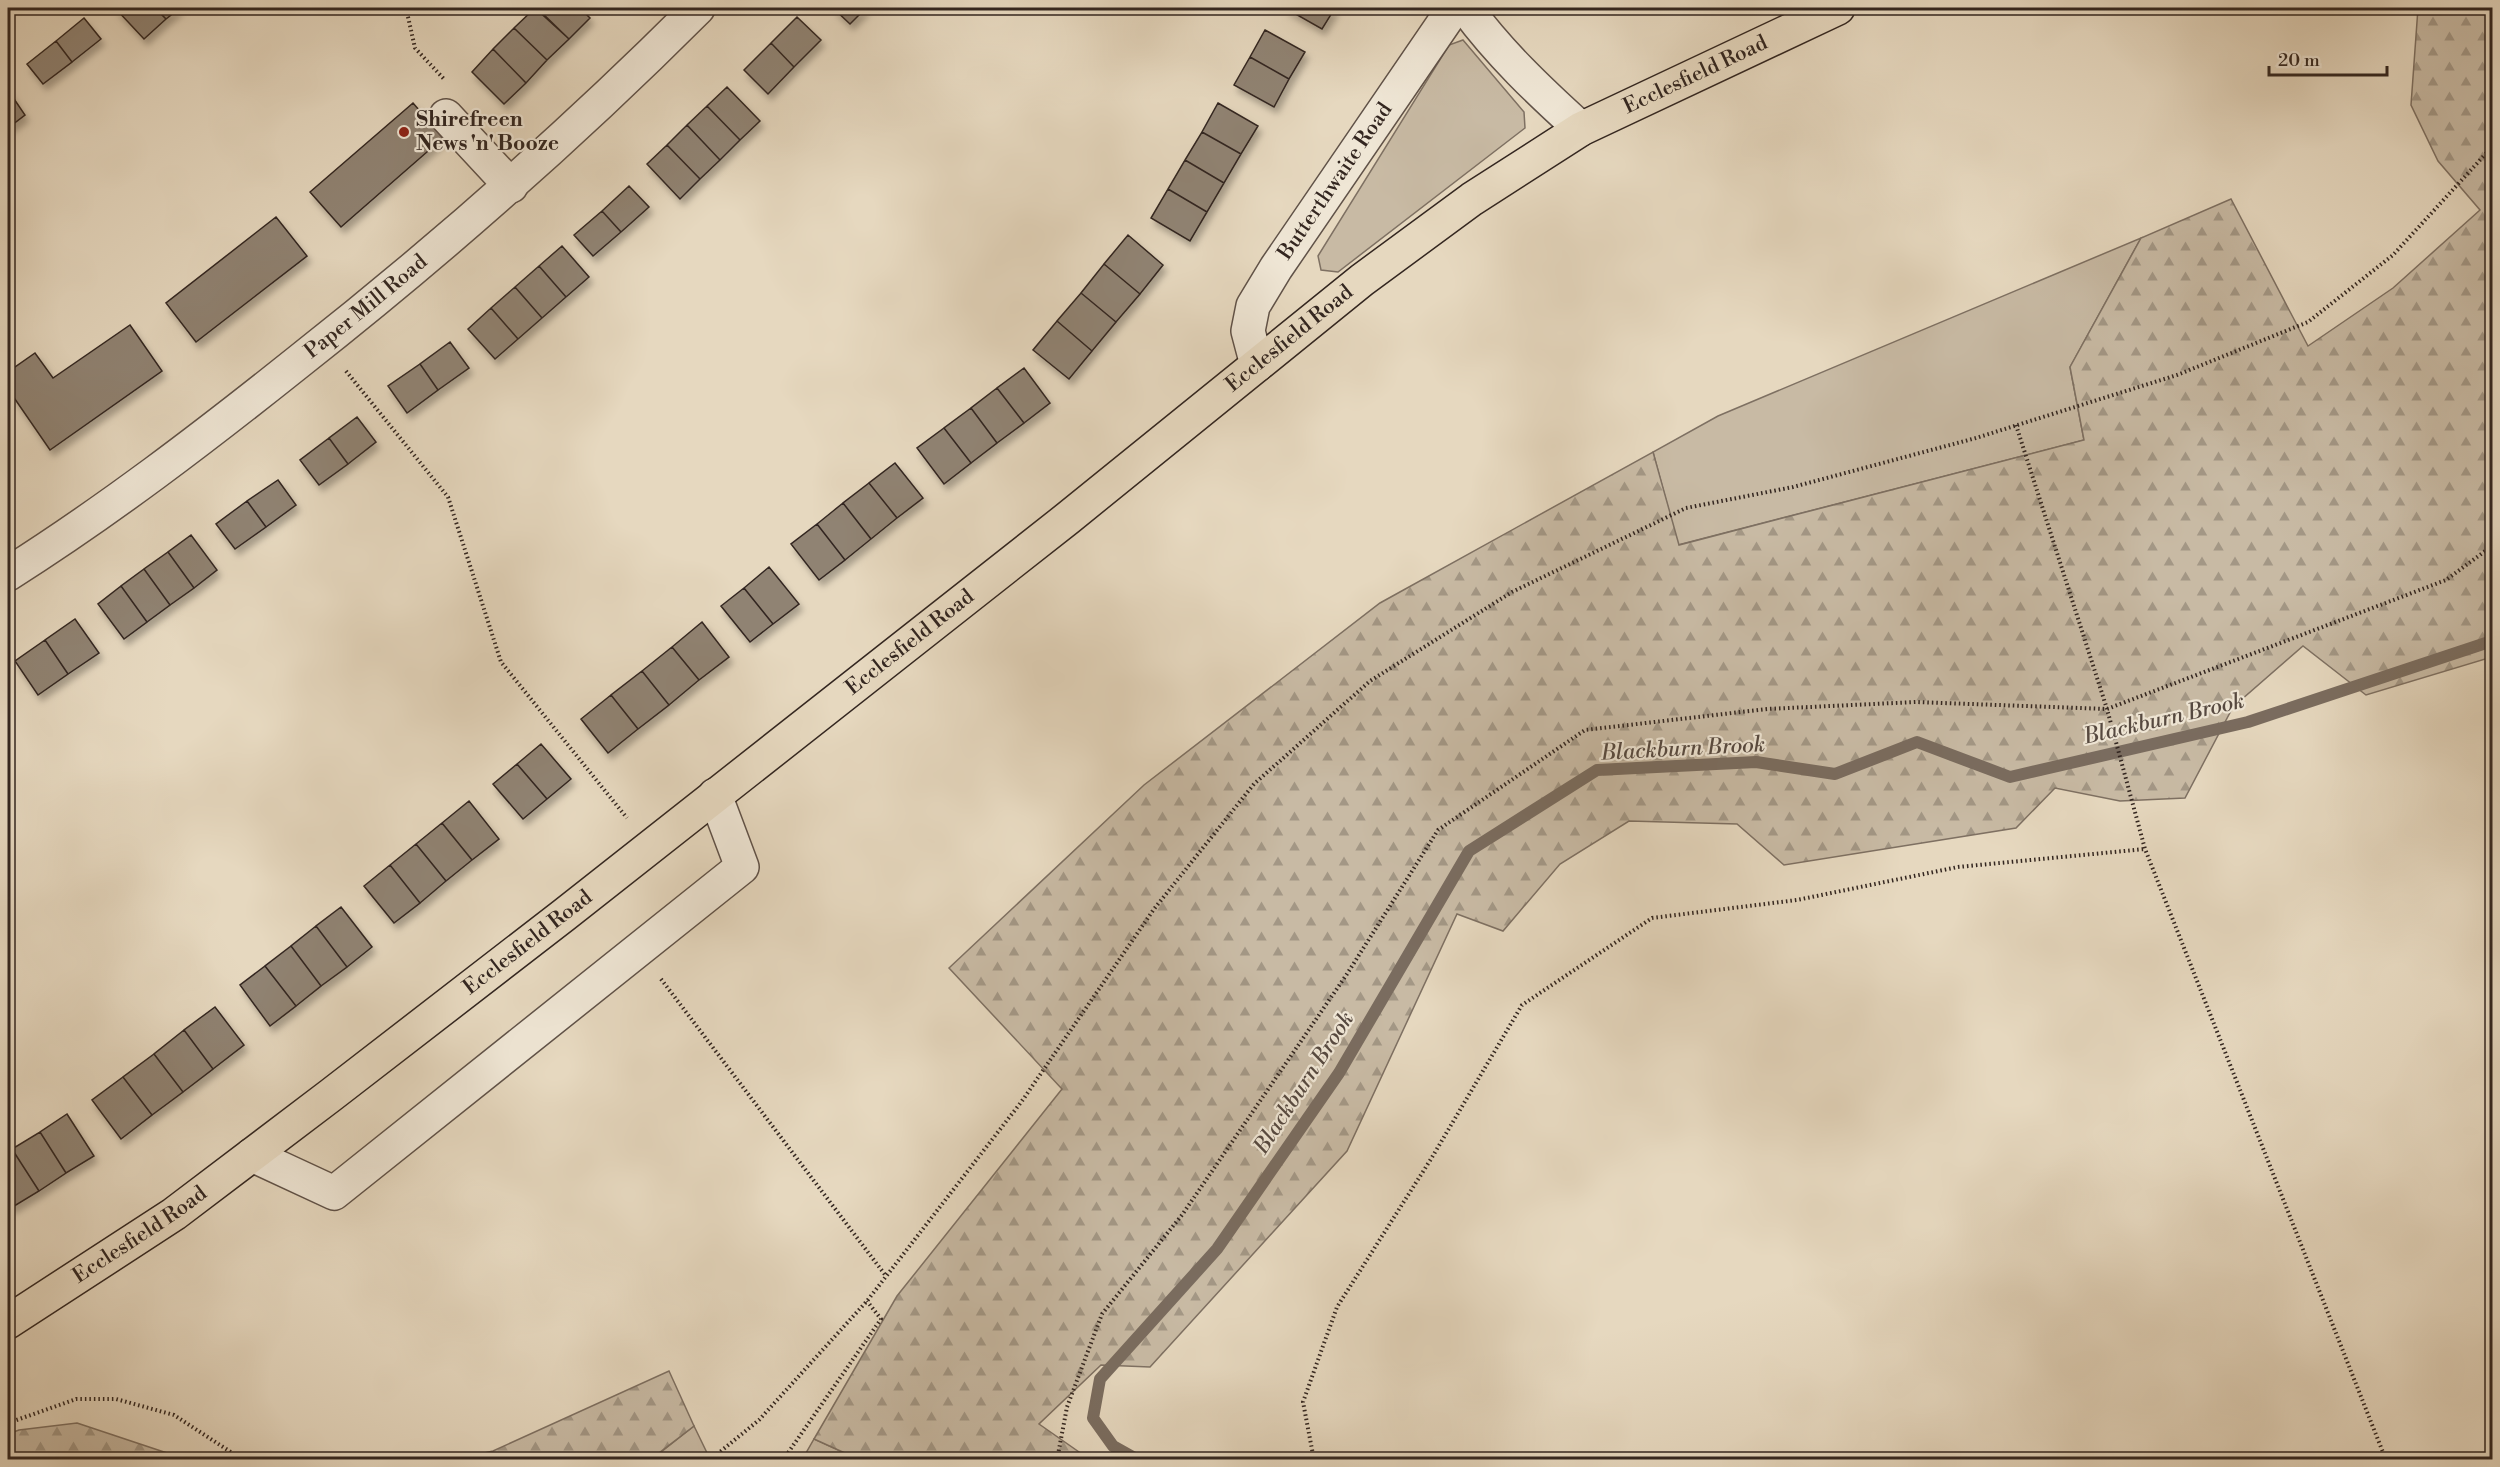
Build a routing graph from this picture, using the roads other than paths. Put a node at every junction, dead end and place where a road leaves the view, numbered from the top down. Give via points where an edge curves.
1 (698, 8) edge
2 (1454, 8) edge
3 (1466, 8) edge
4 (1838, 8) edge
5 (446, 116) dead end
6 (1581, 129) junction
7 (511, 186) junction
8 (1257, 365) junction
9 (8, 574) edge
10 (716, 795) junction
11 (252, 1155) junction
12 (8, 1322) edge

1 - 7 street, Paper Mill Road
2 - 8 street, Butterthwaite Road via 1253,306 1248,331
3 - 6 street via 1491,42
4 - 6 main road, Ecclesfield Road
5 - 7 street
6 - 8 main road, Ecclesfield Road via 1472,199 1362,280
7 - 9 street, Paper Mill Road via 189,449 78,530
8 - 10 main road, Ecclesfield Road
10 - 11 main road, Ecclesfield Road
10 - 11 street via 742,867 333,1192
11 - 12 main road, Ecclesfield Road via 174,1214

